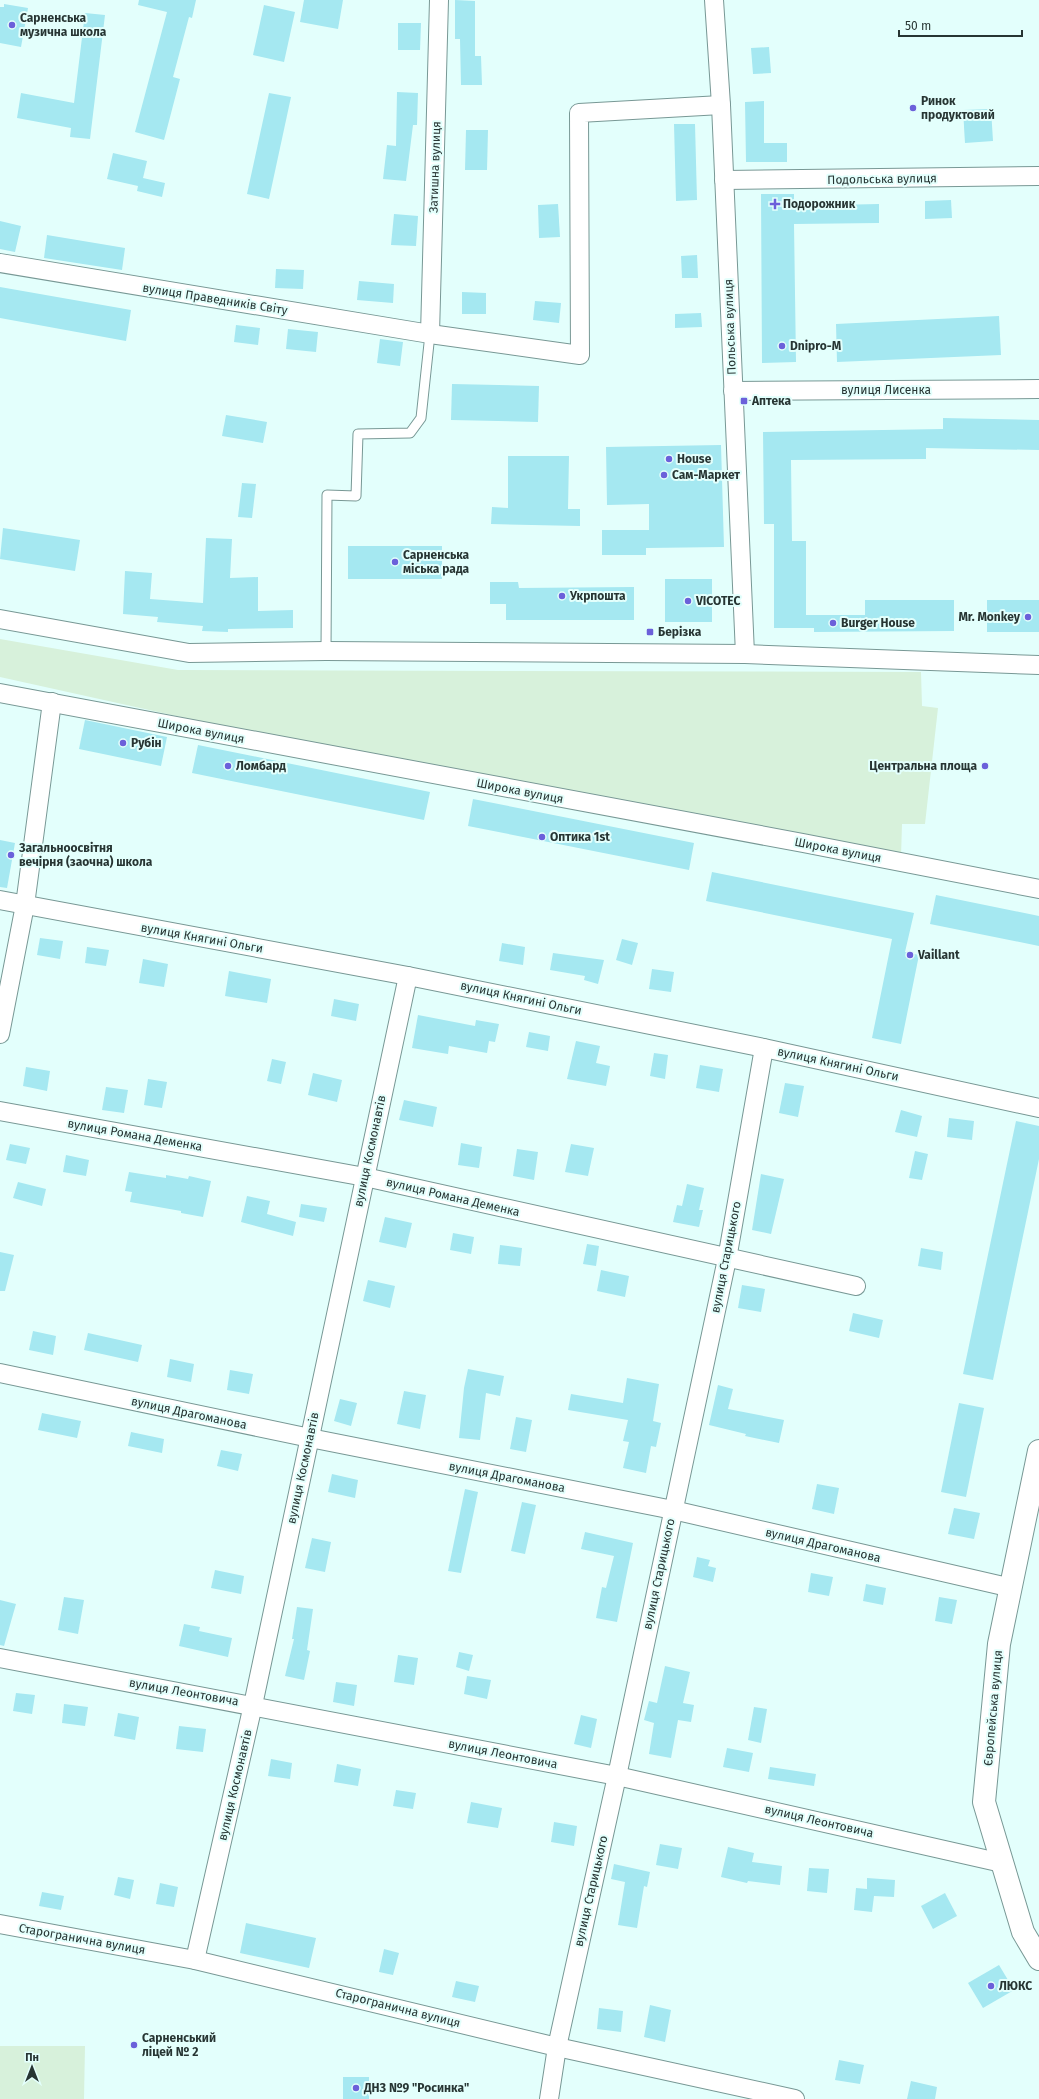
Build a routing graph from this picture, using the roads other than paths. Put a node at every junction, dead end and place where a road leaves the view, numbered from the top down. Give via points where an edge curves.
1 (439, 0) edge
2 (714, 0) edge
3 (721, 104) junction
4 (1039, 176) edge
5 (724, 180) junction
6 (0, 263) edge
7 (430, 334) junction
8 (1039, 389) edge
9 (733, 391) junction
10 (0, 619) edge
11 (326, 651) junction
12 (745, 654) junction
13 (1039, 665) edge
14 (0, 693) edge
15 (52, 702) junction
16 (1039, 889) edge
17 (0, 900) edge
18 (25, 905) junction
19 (408, 976) junction
20 (0, 1034) edge
21 (764, 1048) junction
22 (1039, 1108) edge
23 (0, 1111) edge
24 (365, 1177) junction
25 (727, 1259) junction
26 (856, 1286) dead end
27 (0, 1373) edge
28 (310, 1438) junction
29 (1039, 1451) edge
30 (673, 1510) junction
31 (1012, 1588) junction
32 (0, 1658) edge
33 (253, 1705) junction
34 (617, 1776) junction
35 (1002, 1863) junction
36 (0, 1924) edge
37 (1039, 1959) edge
38 (195, 1960) junction
39 (557, 2047) junction
40 (549, 2099) edge
41 (795, 2099) edge

1 - 7 street, Затишна вулиця
2 - 3 street, Польська вулиця
3 - 5 street, Польська вулиця
3 - 7 street, вулиця Праведників Світу via 579,113 580,355
4 - 5 street, Подольська вулиця
5 - 9 street, Польська вулиця
6 - 7 street, вулиця Праведників Світу
7 - 11 lane via 421,418 410,433 358,434 356,496 327,495
8 - 9 street, вулиця Лисенка
9 - 12 street, Польська вулиця
10 - 11 street via 189,653
11 - 12 street
12 - 13 street
14 - 15 street, Широка вулиця
15 - 16 street, Широка вулиця
15 - 18 street
17 - 18 street, вулиця Княгині Ольги
18 - 19 street, вулиця Княгині Ольги
18 - 20 street
19 - 21 street, вулиця Княгині Ольги
19 - 24 street, вулиця Космонавтів
21 - 22 street, вулиця Княгині Ольги
21 - 25 street, вулиця Старицького
23 - 24 street, вулиця Романа Деменка
24 - 25 street, вулиця Романа Деменка
24 - 28 street, вулиця Космонавтів
25 - 26 street, вулиця Романа Деменка
25 - 30 street, вулиця Старицького
27 - 28 street, вулиця Драгоманова
28 - 30 street, вулиця Драгоманова
28 - 33 street, вулиця Космонавтів
29 - 31 main road, Європейська вулиця
30 - 31 street, вулиця Драгоманова
30 - 34 street, вулиця Старицького
31 - 35 main road, Європейська вулиця via 999,1644 984,1802
32 - 33 street, вулиця Леонтовича
33 - 34 street, вулиця Леонтовича
33 - 38 street, вулиця Космонавтів
34 - 35 street, вулиця Леонтовича
34 - 39 street, вулиця Старицького
35 - 37 main road, Європейська вулиця via 1023,1932
36 - 38 street, Старогранична вулиця
38 - 39 street, Старогранична вулиця
39 - 40 street, вулиця Старицького
39 - 41 street, Старогранична вулиця

